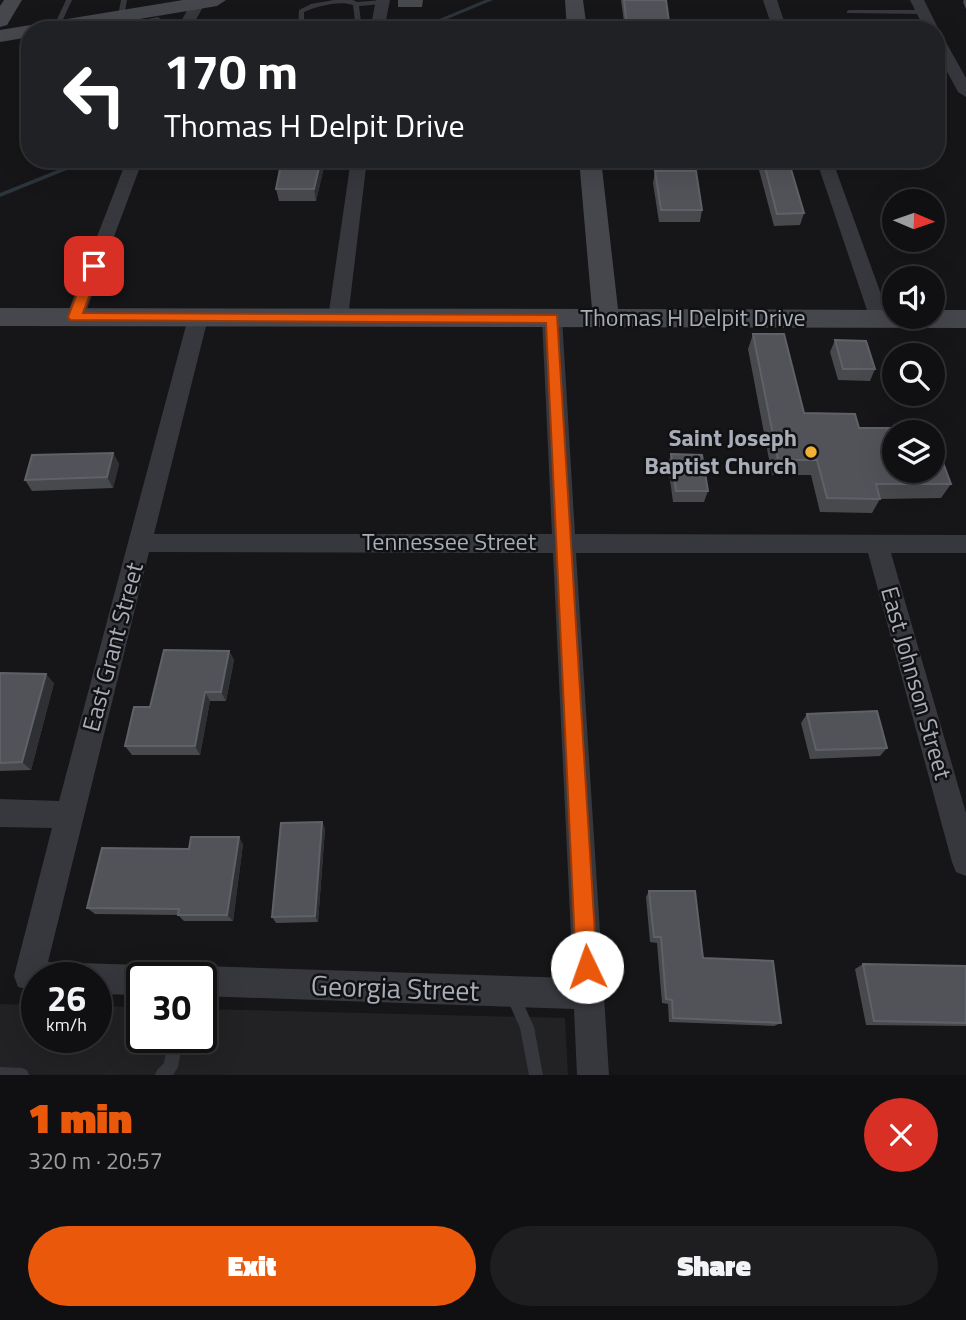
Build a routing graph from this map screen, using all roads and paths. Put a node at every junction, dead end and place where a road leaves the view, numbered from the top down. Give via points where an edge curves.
1 (69, 0) edge
2 (217, 0) edge
3 (347, 0) edge
4 (574, 0) edge
5 (770, 0) edge
6 (8, 1) edge
7 (383, 1) edge
8 (198, 2) edge
9 (312, 3) edge
10 (356, 4) junction
11 (920, 6) edge
12 (849, 12) dead end
13 (158, 17) edge
14 (121, 18) edge
15 (0, 21) edge
16 (55, 21) edge
17 (102, 21) edge
18 (188, 21) edge
19 (301, 21) edge
20 (358, 21) edge
21 (379, 21) edge
22 (576, 21) edge
23 (777, 21) edge
24 (21, 32) edge
25 (0, 36) edge
26 (945, 59) edge
27 (966, 92) edge
28 (132, 168) edge
29 (358, 168) edge
30 (591, 168) edge
31 (827, 168) edge
32 (0, 317) edge
33 (75, 317) junction
34 (198, 318) junction
35 (338, 318) junction
36 (552, 318) junction
37 (606, 318) junction
38 (880, 319) junction
39 (966, 319) edge
40 (564, 542) junction
41 (141, 543) junction
42 (877, 544) junction
43 (966, 544) edge
44 (0, 814) edge
45 (67, 815) junction
46 (965, 854) edge
47 (126, 979) edge
48 (217, 983) edge
49 (510, 992) junction
50 (588, 994) junction
51 (174, 1053) edge
52 (0, 1074) edge
53 (7, 1075) edge
54 (22, 1075) edge
55 (162, 1075) edge
56 (536, 1075) edge
57 (593, 1075) edge

1 - 16 lane
2 - 8 main road
3 - 9 lane
3 - 10 lane
4 - 22 main road
5 - 23 street
6 - 15 main road
7 - 10 lane
7 - 21 street
8 - 13 main road
8 - 18 street
9 - 19 lane via 301,11
10 - 20 lane
11 - 12 lane
13 - 14 main road
14 - 17 main road
24 - 25 main road
26 - 27 street
28 - 33 street
29 - 35 street
30 - 37 main road
31 - 38 street
32 - 33 main road, Thomas H Delpit Drive
33 - 34 main road, Thomas H Delpit Drive
34 - 35 main road, Thomas H Delpit Drive
34 - 41 street, East Grant Street
35 - 36 main road, Thomas H Delpit Drive
36 - 37 main road, Thomas H Delpit Drive
36 - 40 street
37 - 38 main road, Thomas H Delpit Drive
38 - 39 main road, Thomas H Delpit Drive
40 - 41 street, Tennessee Street
40 - 42 street, Tennessee Street
40 - 50 street
41 - 45 street, East Grant Street
42 - 43 street, Tennessee Street
42 - 46 street, East Johnson Street
44 - 45 street
45 - 47 street, East Grant Street via 29,976
48 - 49 street, Georgia Street
49 - 50 street, Georgia Street
49 - 56 lane via 527,1027
50 - 57 street
51 - 55 lane via 172,1067
52 - 53 lane
53 - 54 lane

